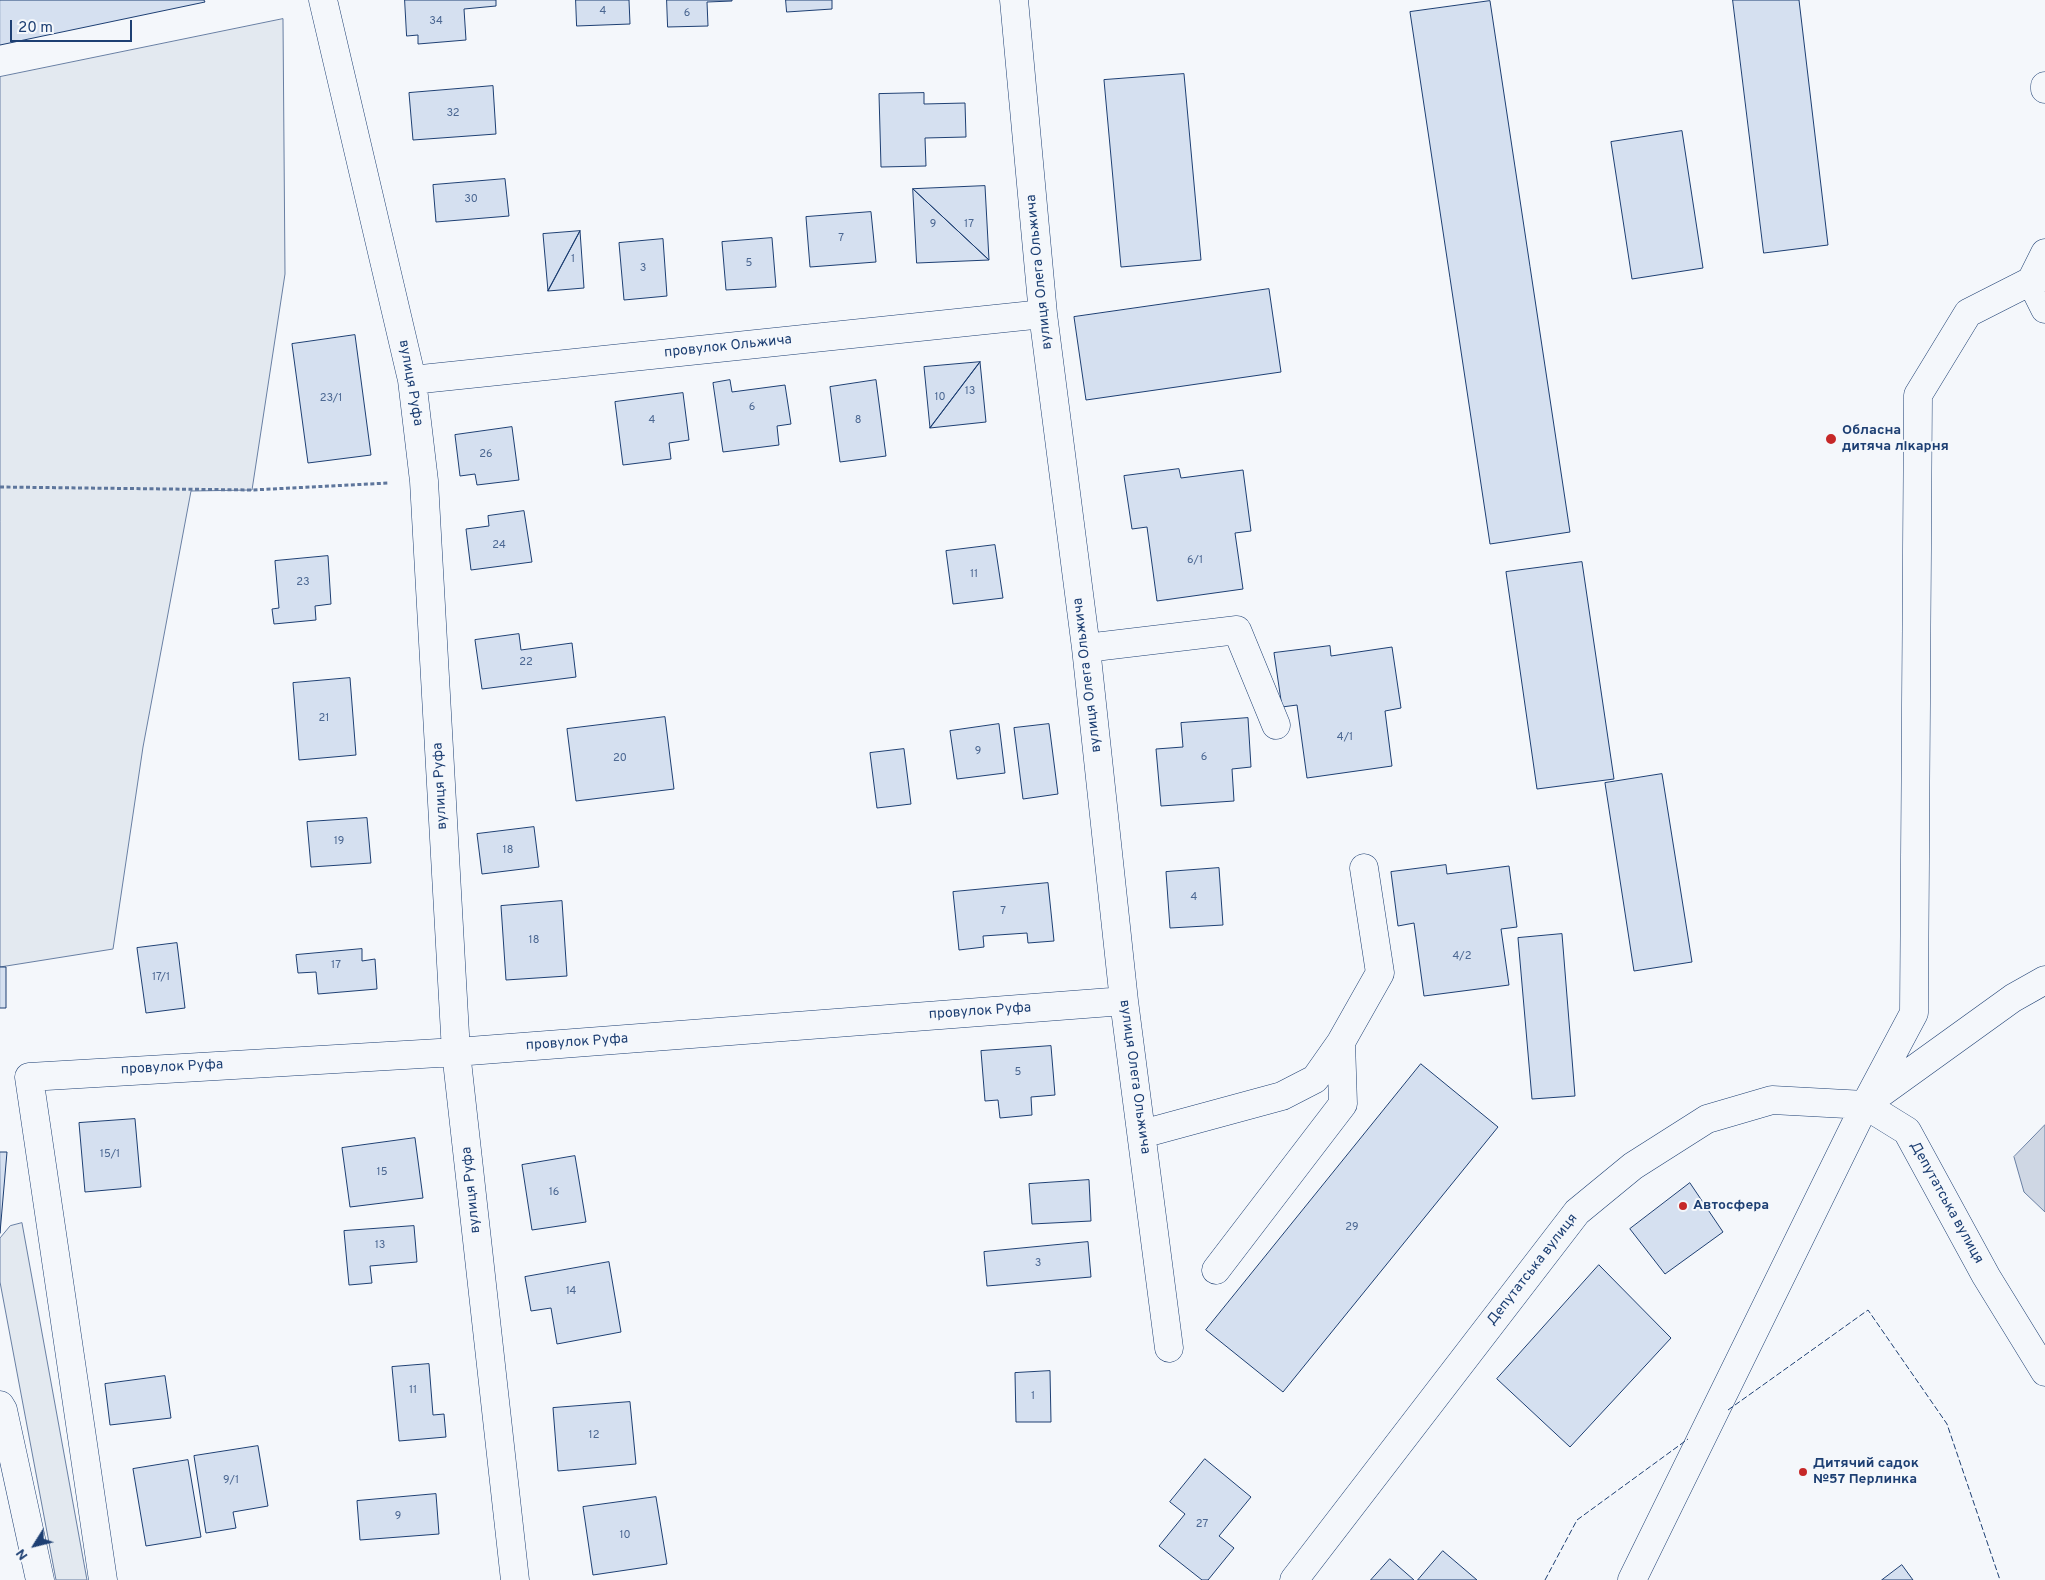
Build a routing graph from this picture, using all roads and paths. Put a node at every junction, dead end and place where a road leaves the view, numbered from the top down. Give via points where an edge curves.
1 (323, 0) edge
2 (1014, 0) edge
3 (2045, 252) edge
4 (2038, 279) edge
5 (2045, 309) edge
6 (1043, 314) junction
7 (412, 380) junction
8 (424, 481) junction
9 (0, 488) edge
10 (1086, 648) junction
11 (1276, 725) dead end
12 (1364, 868) dead end
13 (2045, 980) edge
14 (1124, 1001) junction
15 (1341, 1042) junction
16 (456, 1052) junction
17 (1865, 1105) junction
18 (1142, 1134) junction
19 (1216, 1270) dead end
20 (1169, 1348) dead end
21 (2045, 1372) edge
22 (0, 1405) edge
23 (40, 1580) edge
24 (103, 1580) edge
25 (515, 1580) edge
26 (1294, 1580) edge
27 (1632, 1580) edge

1 - 7 street, вулиця Руфа
2 - 6 street, вулиця Олега Ольжича
3 - 4 street
4 - 5 street
4 - 17 street via 1968,314 1918,395 1914,1013
6 - 7 street, провулок Ольжича
6 - 10 street, вулиця Олега Ольжича
7 - 8 street, вулиця Руфа
8 - 9 path via 252,490
8 - 16 street, вулиця Руфа
10 - 11 street via 1237,630
10 - 14 street, вулиця Олега Ольжича
12 - 15 street via 1380,973
13 - 17 street via 2013,998
14 - 16 street, провулок Руфа
14 - 18 street, вулиця Олега Ольжича
15 - 18 street via 1315,1079 1282,1096
15 - 19 street via 1343,1104
16 - 24 street, провулок Руфа via 29,1077
16 - 25 street, вулиця Руфа
17 - 21 street, Депутатська вулиця via 1906,1131 1986,1276
17 - 26 street, Депутатська вулиця via 1772,1100 1707,1119 1633,1166 1577,1212
17 - 27 street
18 - 20 street, вулиця Олега Ольжича
22 - 23 street

